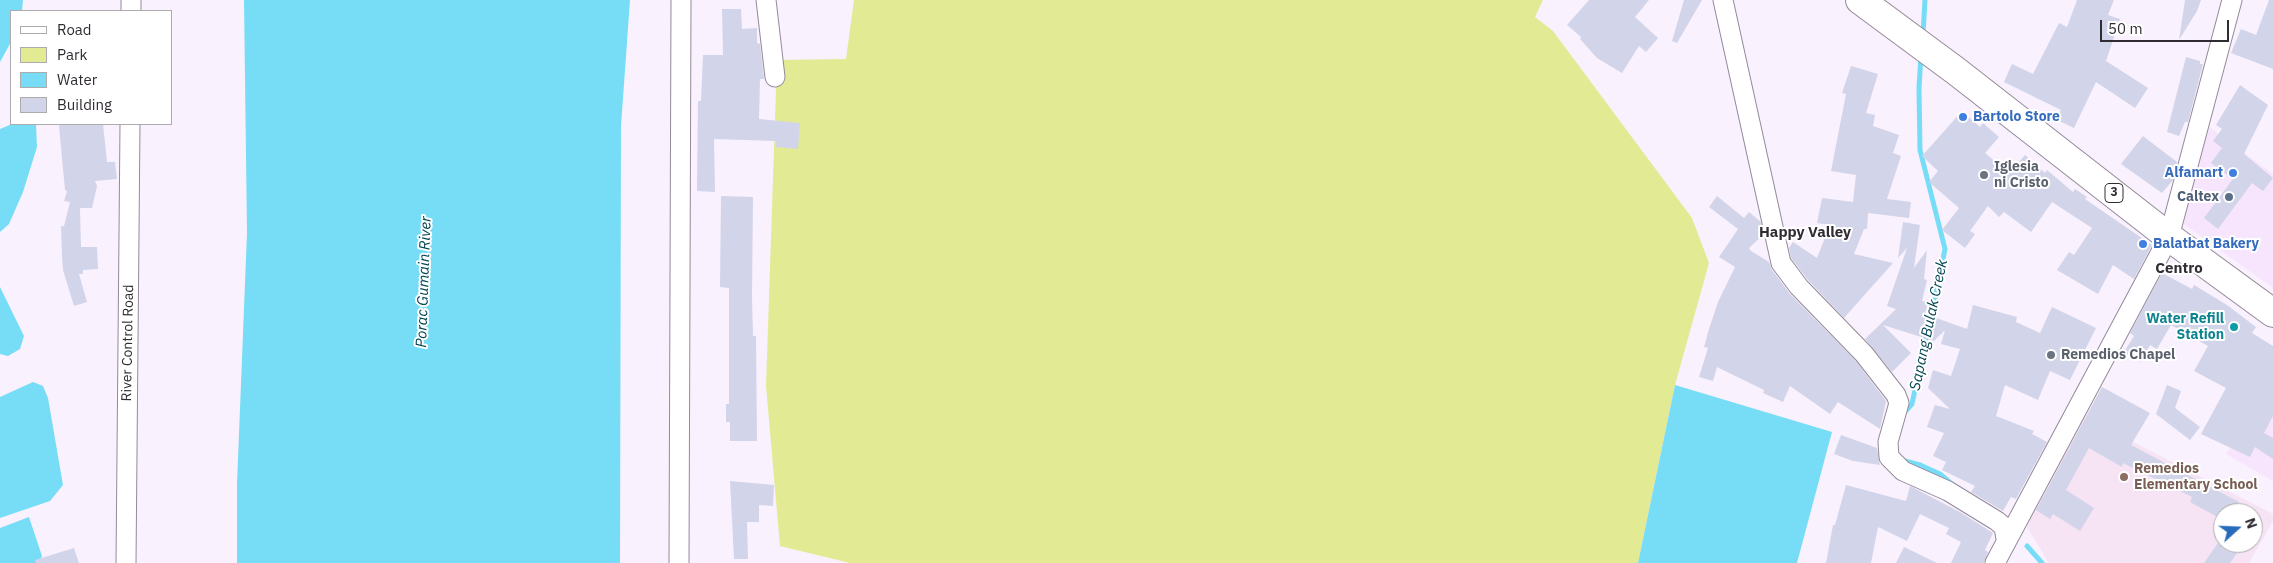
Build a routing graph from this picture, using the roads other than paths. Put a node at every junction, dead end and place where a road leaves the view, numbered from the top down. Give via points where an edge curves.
1 (681, 0) edge
2 (766, 0) edge
3 (1722, 0) edge
4 (1860, 0) edge
5 (2232, 0) edge
6 (775, 78) dead end
7 (130, 125) edge
8 (2169, 237) junction
9 (2273, 313) edge
10 (2006, 539) junction
11 (126, 563) edge
12 (679, 563) edge
13 (1995, 563) edge

1 - 12 street
2 - 6 street
3 - 10 street via 1781,263 1864,354 1896,395 1899,403 1888,442 1889,458 1896,466 1948,490 1997,521 2004,527
4 - 8 highway, 3 via 1956,70
5 - 8 street
7 - 11 street, River Control Road
8 - 9 highway, 3
8 - 10 street
10 - 13 street

